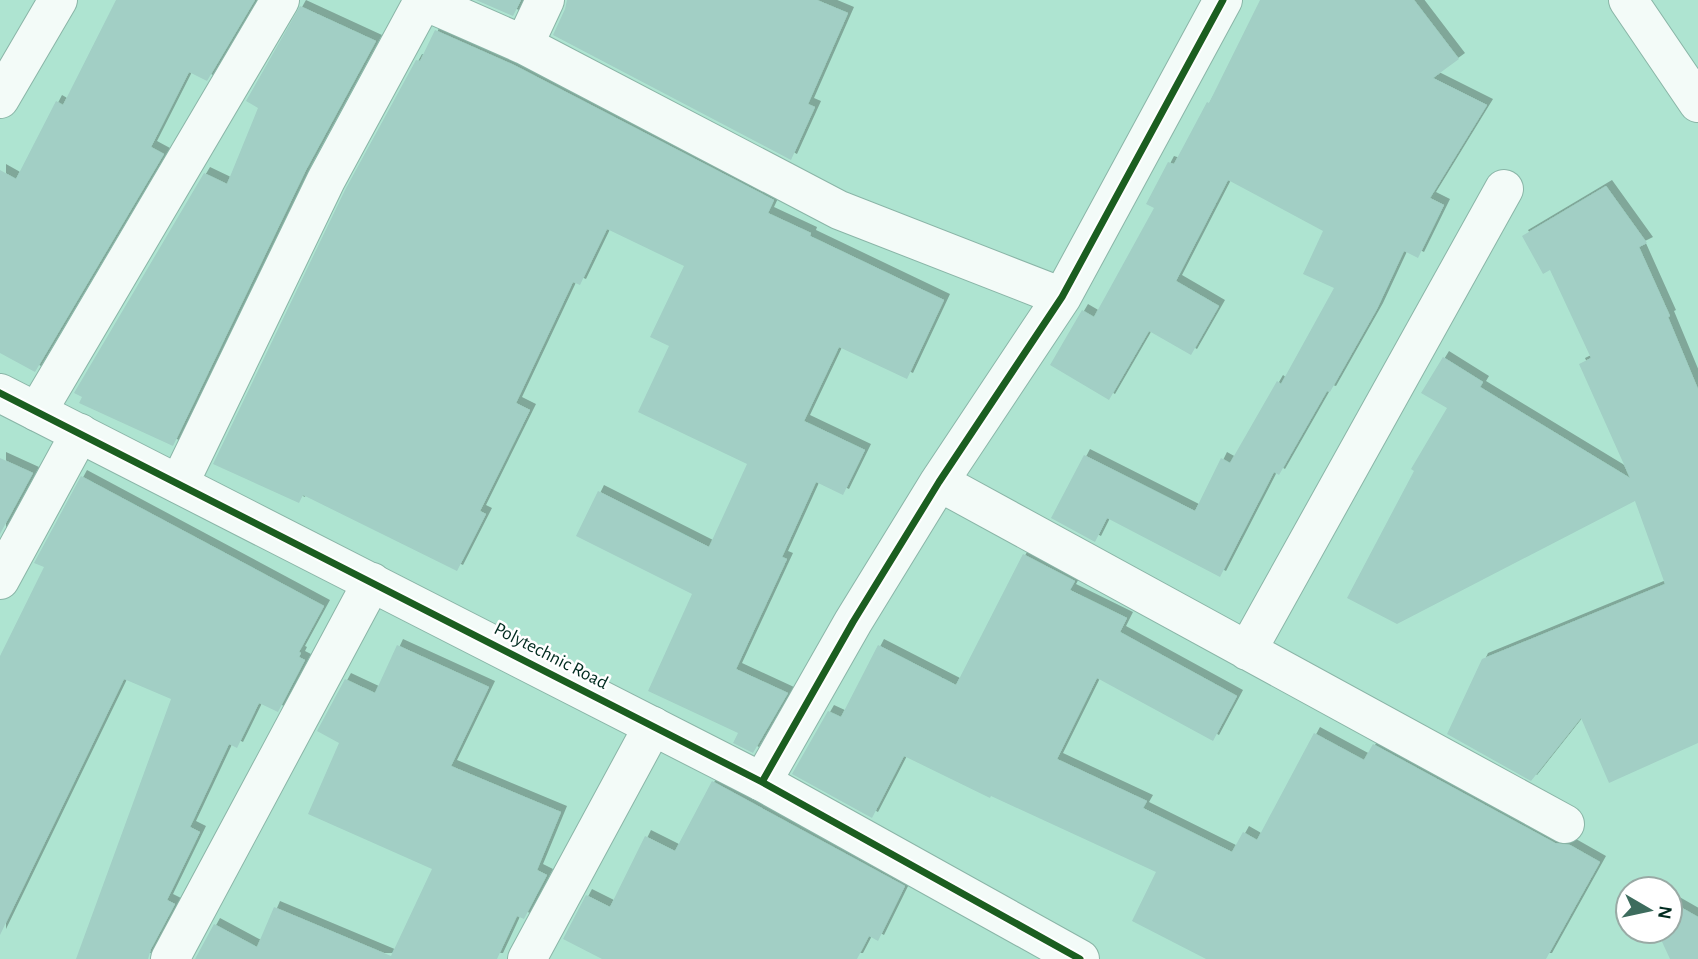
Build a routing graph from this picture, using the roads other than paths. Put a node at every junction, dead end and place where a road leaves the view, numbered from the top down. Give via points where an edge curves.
1 (58, 0) edge
2 (279, 0) edge
3 (422, 0) edge
4 (545, 0) edge
5 (1223, 0) edge
6 (1628, 0) edge
7 (524, 45) junction
8 (0, 99) edge
9 (1698, 103) edge
10 (1504, 189) dead end
11 (1062, 297) junction
12 (0, 393) edge
13 (37, 412) junction
14 (80, 433) junction
15 (939, 482) junction
16 (179, 484) junction
17 (0, 580) edge
18 (372, 582) junction
19 (1247, 651) junction
20 (653, 726) junction
21 (762, 782) junction
22 (1565, 824) dead end
23 (170, 959) edge
24 (527, 959) edge
25 (1080, 959) edge

1 - 8 street
2 - 13 street
3 - 7 street
3 - 16 street via 326,180
4 - 7 street
5 - 11 street
6 - 9 street
7 - 11 street via 839,209
10 - 19 street
11 - 15 street
12 - 13 street, Polytechnic Road
13 - 14 street, Polytechnic Road
14 - 16 street, Polytechnic Road
14 - 17 street
15 - 19 street
15 - 21 street
16 - 18 street, Polytechnic Road
18 - 20 street, Polytechnic Road
18 - 23 street
19 - 22 street
20 - 21 street, Polytechnic Road
20 - 24 street
21 - 25 street, Polytechnic Road

